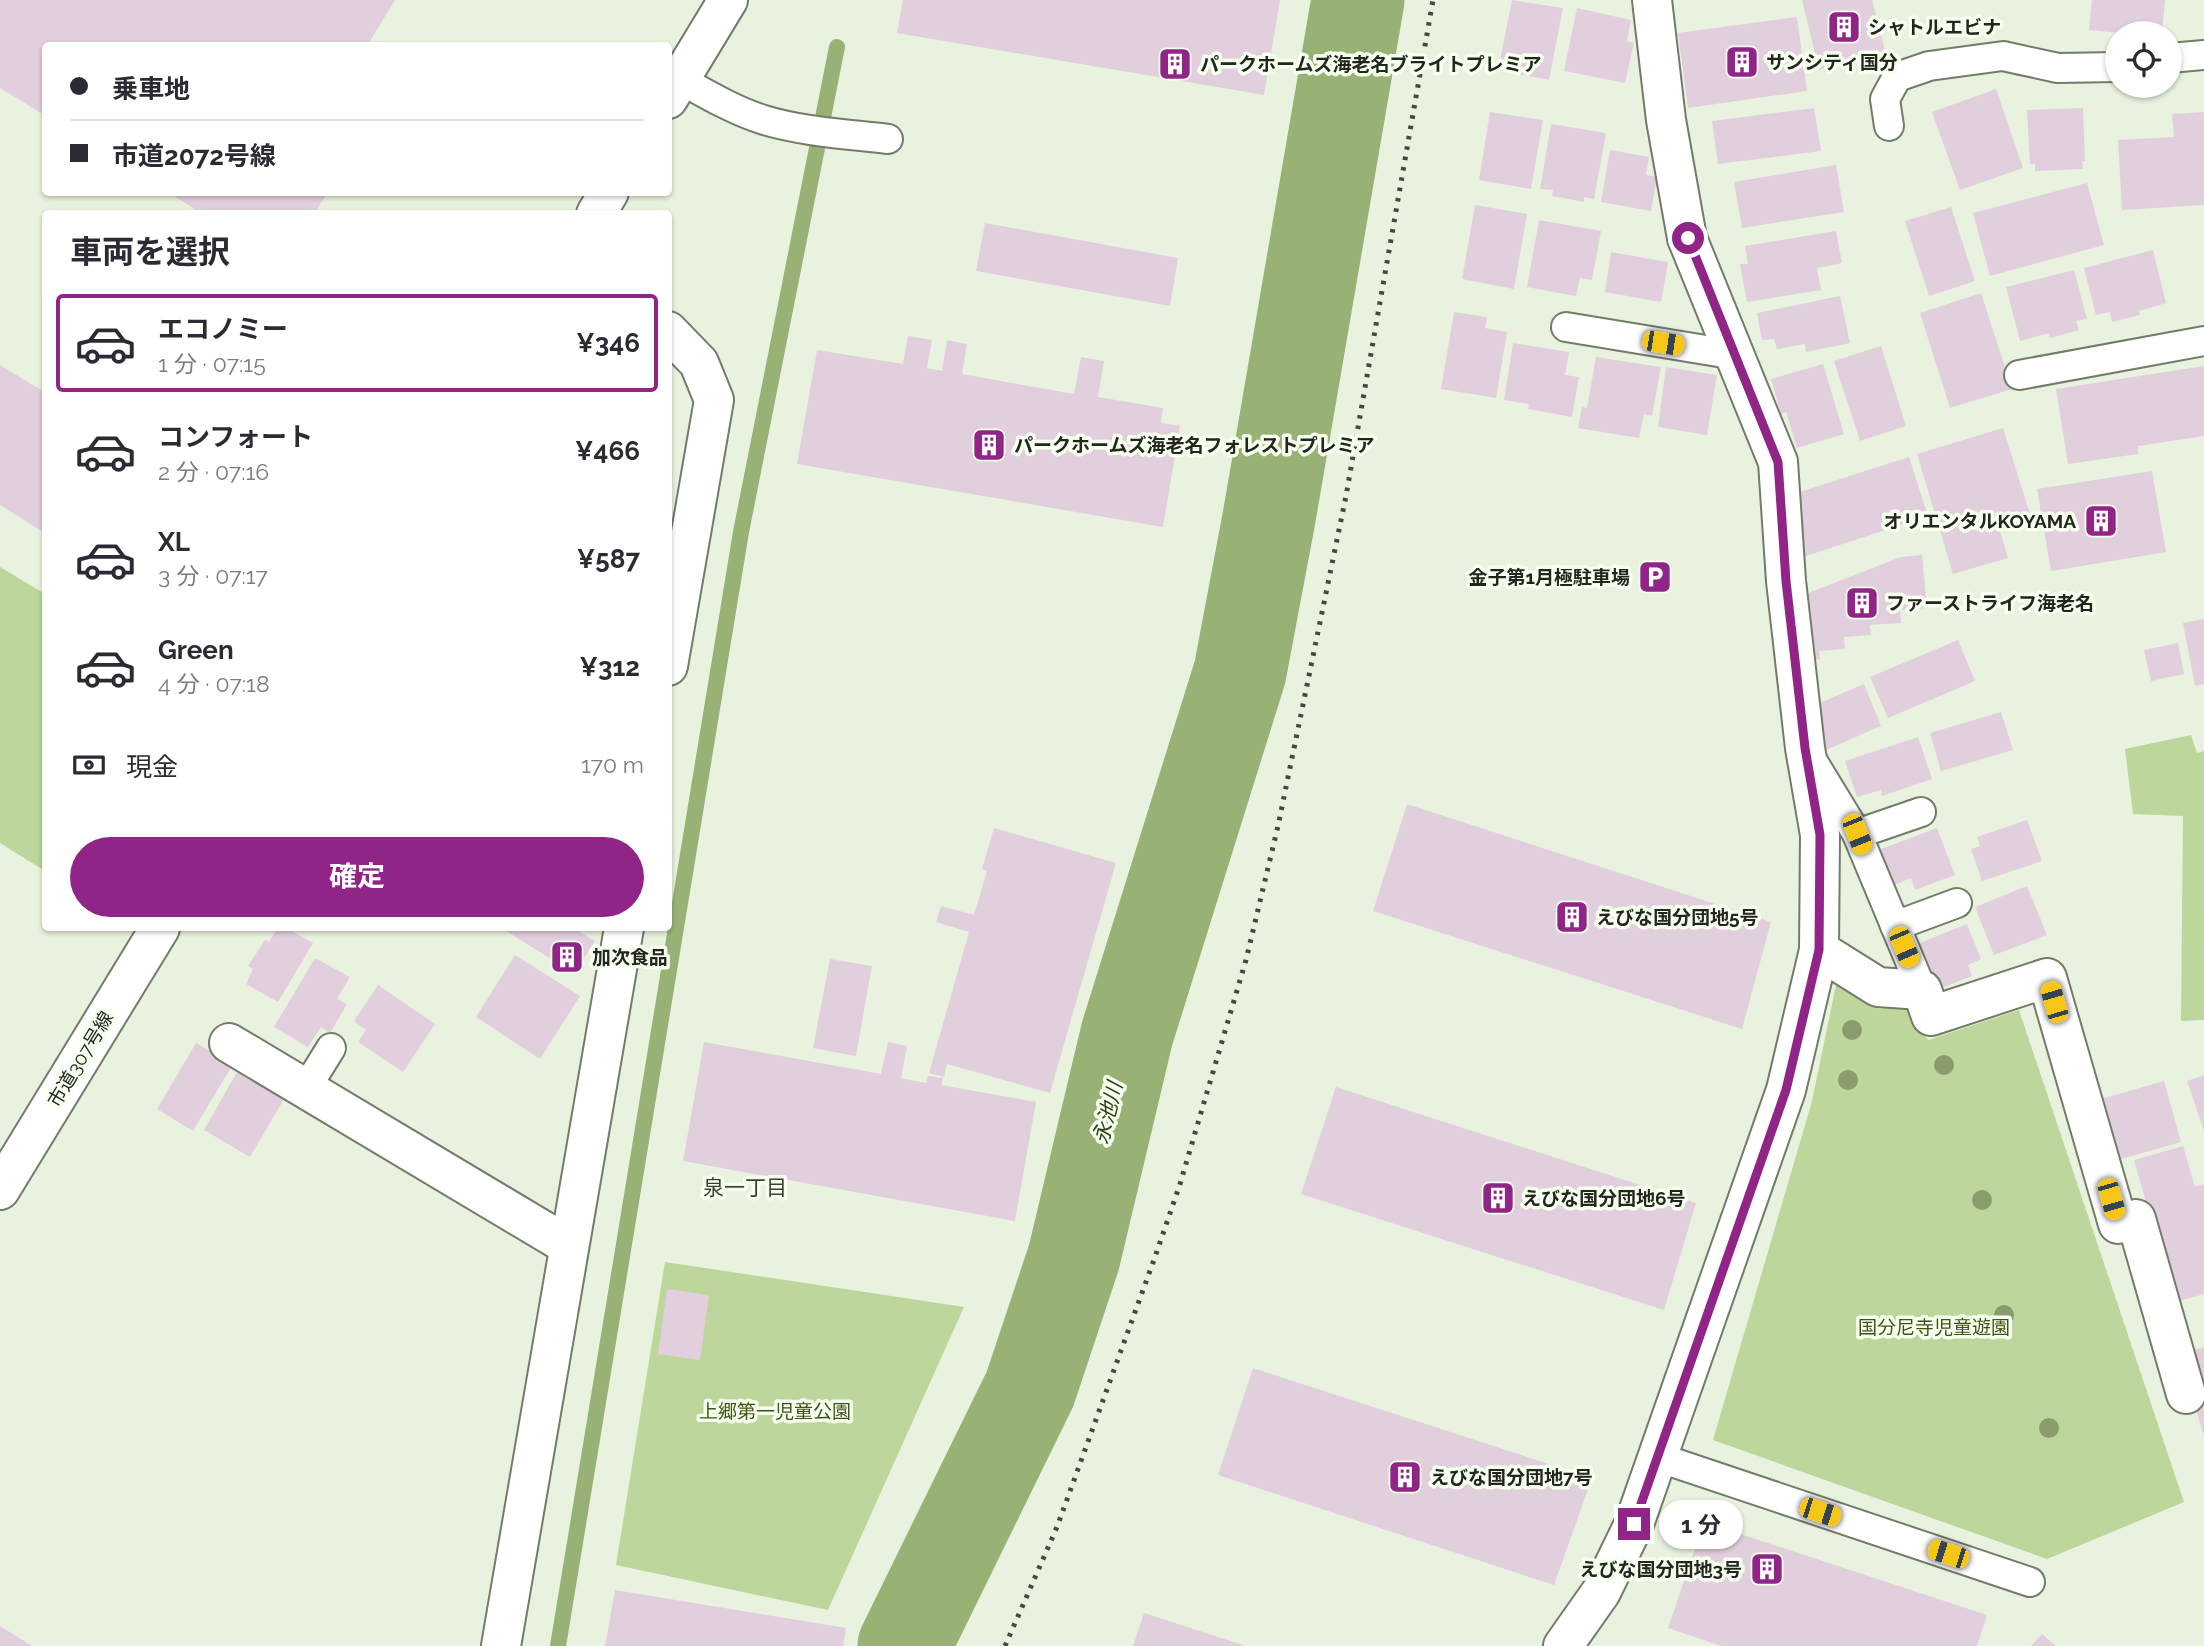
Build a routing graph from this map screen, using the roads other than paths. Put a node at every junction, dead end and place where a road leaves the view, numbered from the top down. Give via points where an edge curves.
1 (728, 0) edge
2 (1652, 0) edge
3 (2204, 55) edge
4 (2182, 57) edge
5 (2105, 67) edge
6 (675, 90) edge
7 (1888, 126) dead end
8 (888, 139) dead end
9 (1566, 327) dead end
10 (672, 335) edge
11 (2204, 341) edge
12 (1736, 355) junction
13 (2019, 375) dead end
14 (672, 643) edge
15 (1805, 748) junction
16 (1921, 812) dead end
17 (1857, 834) junction
18 (1957, 903) dead end
19 (1895, 926) junction
20 (158, 931) edge
21 (623, 931) edge
22 (1819, 950) junction
23 (1922, 990) junction
24 (229, 1043) dead end
25 (331, 1048) dead end
26 (305, 1090) junction
27 (0, 1190) edge
28 (569, 1247) junction
29 (2186, 1394) dead end
30 (1657, 1457) junction
31 (2030, 1582) dead end
32 (501, 1646) edge
33 (1563, 1646) edge

1 - 6 street
2 - 12 street via 1666,120 1688,238
3 - 4 lane
5 - 7 lane via 2058,68 2003,56 1929,66 1897,76 1885,99
6 - 8 lane via 763,120
9 - 12 lane
10 - 14 street via 699,363 714,400
11 - 13 lane
12 - 15 street via 1778,462
15 - 17 lane
15 - 22 street via 1820,835
16 - 17 lane
17 - 19 lane
18 - 19 lane
19 - 23 lane
20 - 27 street, 市道307号線
21 - 28 street
22 - 23 street via 1878,987
22 - 30 street via 1786,1090
23 - 29 street via 1931,1016 2047,978 2118,1224 2136,1219
24 - 26 street
25 - 26 lane
26 - 28 street
28 - 32 street
30 - 31 lane
30 - 33 street via 1634,1524 1601,1592

